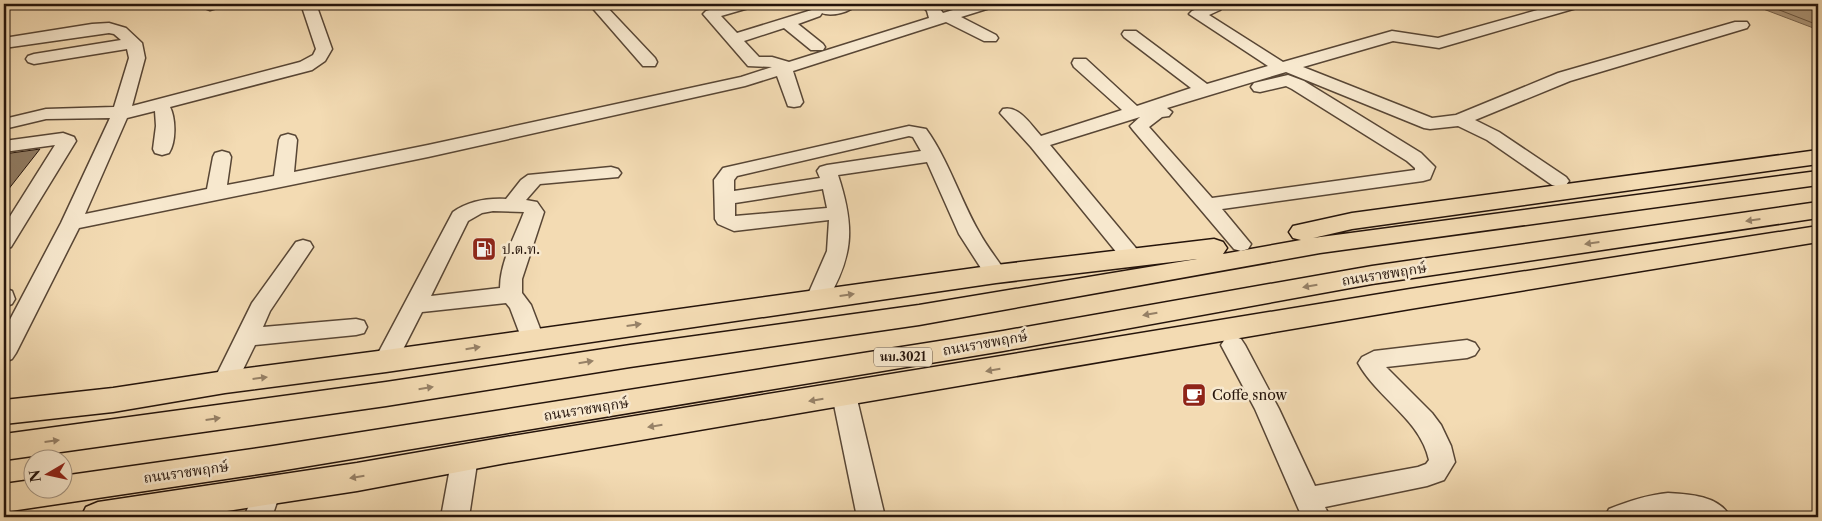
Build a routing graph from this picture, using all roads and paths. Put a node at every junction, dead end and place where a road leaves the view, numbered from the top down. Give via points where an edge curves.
1 (308, 4) edge
2 (596, 4) edge
3 (747, 4) edge
4 (849, 4) edge
5 (928, 4) edge
6 (988, 4) edge
7 (1575, 4) edge
8 (817, 8) edge
9 (1215, 8) dead end
10 (942, 19) junction
11 (786, 22) junction
12 (1741, 25) dead end
13 (1130, 34) dead end
14 (990, 38) dead end
15 (734, 39) junction
16 (4, 43) edge
17 (134, 43) junction
18 (817, 47) dead end
19 (34, 59) dead end
20 (649, 62) dead end
21 (1080, 63) dead end
22 (1284, 67) junction
23 (788, 69) junction
24 (1204, 90) junction
25 (794, 102) dead end
26 (160, 104) junction
27 (1135, 112) junction
28 (120, 113) junction
29 (1009, 113) dead end
30 (1460, 120) junction
31 (4, 124) edge
32 (288, 140) dead end
33 (1818, 142) edge
34 (1038, 143) junction
35 (4, 146) edge
36 (162, 149) dead end
37 (824, 150) junction
38 (933, 155) junction
39 (222, 156) dead end
40 (1818, 157) edge
41 (611, 173) dead end
42 (829, 176) junction
43 (1818, 178) edge
44 (283, 180) junction
45 (1559, 181) junction
46 (216, 193) junction
47 (725, 198) junction
48 (1207, 205) junction
49 (511, 206) junction
50 (839, 213) junction
51 (1812, 219) edge
52 (71, 223) junction
53 (4, 242) edge
54 (1250, 243) junction
55 (303, 247) dead end
56 (1818, 250) edge
57 (1134, 258) junction
58 (996, 274) junction
59 (511, 295) junction
60 (817, 299) junction
61 (415, 305) junction
62 (356, 327) dead end
63 (247, 337) junction
64 (532, 339) junction
65 (1233, 345) junction
66 (1467, 349) dead end
67 (4, 353) edge
68 (386, 361) junction
69 (1034, 363) junction
70 (225, 382) junction
71 (386, 394) junction
72 (844, 395) junction
73 (113, 400) junction
74 (4, 412) edge
75 (4, 447) edge
76 (506, 450) junction
77 (465, 457) junction
78 (270, 474) junction
79 (4, 498) edge
80 (1313, 508) edge
81 (143, 514) edge
82 (98, 517) edge
83 (258, 517) edge
84 (455, 517) edge
85 (870, 517) edge
86 (1619, 517) edge
87 (1716, 517) edge

1 - 26 street via 324,49 318,58 288,72
2 - 20 street
3 - 15 street via 711,14
4 - 8 street via 829,11
5 - 10 street
6 - 10 street
7 - 22 street via 1439,43 1392,36
8 - 11 street
9 - 22 street via 1197,14
10 - 14 street via 970,26
10 - 23 street
11 - 15 street
11 - 18 street
12 - 30 street via 1564,76
13 - 24 street
15 - 23 street via 754,62 780,63
16 - 17 street via 109,28 120,31
17 - 19 street
17 - 28 street via 137,58
21 - 27 street
22 - 24 street
22 - 30 street via 1430,124
23 - 25 street
23 - 44 street via 616,111
24 - 27 street
26 - 28 street
26 - 36 street via 166,119
27 - 34 street
28 - 31 street via 46,114
28 - 52 street
29 - 34 street
30 - 45 street via 1493,136
32 - 44 street
33 - 45 main road
34 - 57 street
35 - 53 street via 67,141
37 - 38 street via 909,131 920,133
37 - 42 street
37 - 47 street via 730,172 724,180
38 - 42 street
38 - 58 street via 969,234
39 - 46 street
40 - 54 main road via 1352,221
41 - 49 street via 535,179
42 - 47 street
42 - 50 street
71 -> 43 main road via 919,315 1320,245
44 - 46 street
45 - 54 main road via 1344,211
46 - 52 street
47 - 50 street via 725,219 734,224
48 - 48 street via 1139,126 1157,113 1288,80 1414,157 1425,167 1424,175
48 - 54 street
49 - 59 street via 530,206 534,212 517,257
49 - 61 street via 479,206 460,218
50 - 60 street via 839,244
51 - 69 main road, ถนนราชพฤกษ์ / นบ.3021 via 1410,299
51 -> 78 main road, ถนนราชพฤกษ์ / นบ.3021 via 1372,275
52 - 67 street
54 - 57 main road
55 - 63 street via 260,309
56 - 65 main road via 1426,311
57 - 58 main road
60 -> 58 main road
59 - 61 street
59 - 64 street via 520,305
64 -> 60 main road
61 - 68 street
62 - 63 street
63 - 70 street
68 -> 64 main road
65 - 69 main road via 1134,360 1086,364
65 - 80 street
66 - 80 street via 1370,363 1427,422 1441,448 1442,462 1435,472
70 -> 68 main road
69 -> 72 main road, ถนนราชพฤกษ์ / นบ.3021
70 - 73 main road
71 - 73 main road
75 -> 71 main road
72 -> 76 main road, ถนนราชพฤกษ์ / นบ.3021
72 - 85 street
73 - 74 main road
76 - 77 main road, ถนนราชพฤกษ์ / นบ.3021
76 - 78 main road
77 -> 78 main road, ถนนราชพฤกษ์ / นบ.3021 via 357,477
77 - 84 street
78 - 79 main road, ถนนราชพฤกษ์ / นบ.3021
78 - 81 main road, ถนนราชพฤกษ์ / นบ.3021
78 - 83 street
81 - 82 main road, ถนนราชพฤกษ์ / นบ.3021
86 - 87 street via 1654,507 1682,506 1707,510

